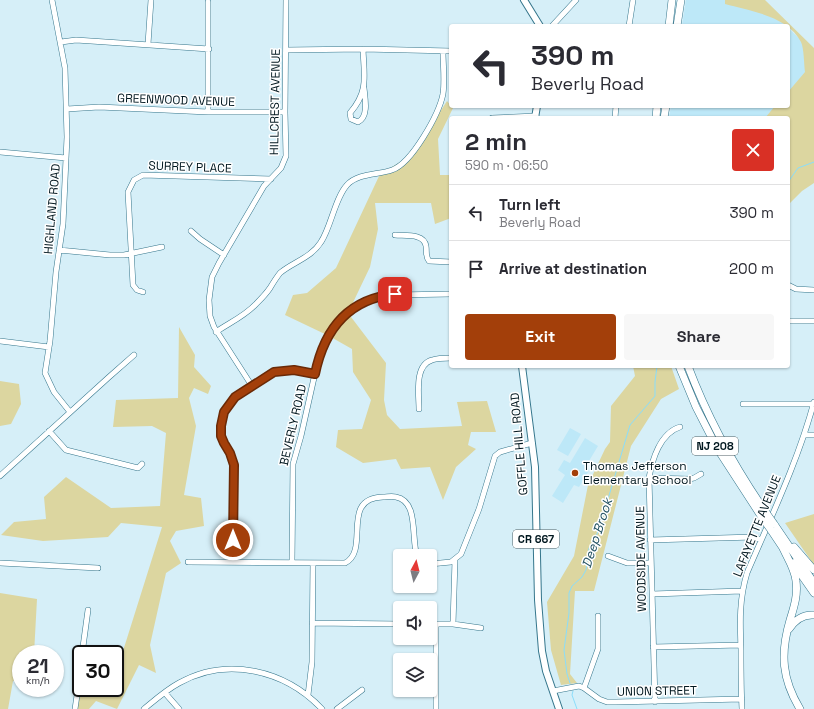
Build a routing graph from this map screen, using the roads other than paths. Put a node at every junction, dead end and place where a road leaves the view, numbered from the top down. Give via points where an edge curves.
1 (52, 0) edge
2 (151, 0) edge
3 (286, 0) edge
4 (524, 0) edge
5 (576, 0) edge
6 (633, 0) edge
7 (672, 0) edge
8 (681, 0) edge
9 (208, 2) dead end
10 (539, 24) edge
11 (554, 24) edge
12 (629, 24) edge
13 (669, 24) edge
14 (678, 24) edge
15 (61, 42) junction
16 (148, 44) junction
17 (208, 49) junction
18 (364, 49) junction
19 (286, 50) junction
20 (443, 51) junction
21 (449, 51) edge
22 (364, 88) junction
23 (67, 109) junction
24 (208, 112) junction
25 (285, 112) junction
26 (0, 152) edge
27 (66, 158) junction
28 (271, 179) junction
29 (191, 231) dead end
30 (395, 235) dead end
31 (162, 247) dead end
32 (59, 250) junction
33 (131, 254) junction
34 (224, 255) junction
35 (449, 262) edge
36 (790, 286) edge
37 (814, 290) edge
38 (143, 292) dead end
39 (449, 294) edge
40 (790, 321) edge
41 (814, 321) edge
42 (216, 332) junction
43 (0, 342) edge
44 (49, 347) junction
45 (134, 356) dead end
46 (449, 358) edge
47 (522, 368) edge
48 (681, 368) edge
49 (689, 368) edge
50 (315, 374) junction
51 (252, 386) junction
52 (814, 403) edge
53 (743, 404) dead end
54 (420, 409) dead end
55 (70, 412) junction
56 (680, 427) dead end
57 (49, 431) junction
58 (804, 435) junction
59 (814, 435) edge
60 (532, 443) junction
61 (142, 464) dead end
62 (701, 474) dead end
63 (0, 476) edge
64 (649, 478) junction
65 (765, 516) junction
66 (772, 527) junction
67 (650, 540) junction
68 (761, 540) junction
69 (781, 544) junction
70 (416, 549) edge
71 (608, 556) dead end
72 (455, 560) junction
73 (188, 562) dead end
74 (233, 562) junction
75 (292, 562) junction
76 (313, 562) junction
77 (0, 563) edge
78 (651, 563) junction
79 (437, 564) edge
80 (98, 568) dead end
81 (814, 570) edge
82 (814, 583) edge
83 (742, 591) junction
84 (814, 593) edge
85 (652, 594) junction
86 (88, 610) dead end
87 (814, 615) edge
88 (598, 616) dead end
89 (312, 623) junction
90 (393, 624) edge
91 (437, 624) edge
92 (453, 624) junction
93 (482, 628) dead end
94 (786, 638) junction
95 (83, 645) edge
96 (436, 645) edge
97 (740, 645) junction
98 (653, 648) junction
99 (584, 688) junction
100 (362, 690) dead end
101 (553, 691) junction
102 (165, 692) junction
103 (308, 696) junction
104 (77, 697) edge
105 (742, 699) junction
106 (655, 702) junction
107 (75, 709) edge
108 (144, 709) edge
109 (179, 709) edge
110 (322, 709) edge
111 (337, 709) edge
112 (436, 709) edge
113 (559, 709) edge
114 (742, 709) edge
115 (800, 709) edge

1 - 15 street, HIGHLAND ROAD
2 - 16 street
3 - 19 street, HILLCREST AVENUE
4 - 10 main road
5 - 11 street
6 - 12 street
7 - 13 highway
8 - 14 highway
9 - 17 street
15 - 16 street via 76,40
15 - 23 street, HIGHLAND ROAD
16 - 17 street
17 - 24 street
18 - 19 street
18 - 20 street
18 - 22 street
19 - 25 street, HILLCREST AVENUE
20 - 21 street
20 - 42 street via 441,103 411,155 393,170 364,176 348,183 322,241 316,248 281,273 255,305
22 - 22 street via 361,99 350,113 351,119 358,122 365,112
23 - 24 street, GREENWOOD AVENUE via 99,107
23 - 27 street, HIGHLAND ROAD
24 - 25 street, GREENWOOD AVENUE
25 - 28 street, HILLCREST AVENUE via 286,156 281,168
26 - 27 street
27 - 32 street, HIGHLAND ROAD via 63,224
28 - 33 street, SURREY PLACE via 142,175 137,177 131,183 128,192
28 - 34 street, HILLCREST AVENUE via 264,186
29 - 34 street
30 - 35 street via 417,236 426,245 429,261
31 - 33 street
32 - 33 street via 110,255
32 - 44 street, HIGHLAND ROAD
33 - 38 street, SURREY PLACE via 132,285
34 - 42 street, HILLCREST AVENUE via 214,272 208,300
36 - 37 street
39 - 50 street, BEVERLY ROAD via 387,295 372,299 353,309 340,320 328,337 320,352
40 - 41 street
42 - 51 street, HILLCREST AVENUE
43 - 44 street
44 - 55 street, HIGHLAND ROAD via 46,376 54,392
45 - 55 street
46 - 54 street via 432,360 422,368
47 - 60 main road, GOFFLE HILL ROAD / CR 667
48 - 65 highway, NJ 208 via 696,408 716,448
49 - 65 highway, NJ 208 via 723,444
50 - 51 street via 294,370 278,371
50 - 75 street, BEVERLY ROAD via 293,464
51 - 74 street via 228,405 221,426 222,439 234,465
52 - 53 street
52 - 58 street, LAFAYETTE AVENUE
55 - 57 street
56 - 64 street, WOODSIDE AVENUE via 674,429 662,441 653,459
57 - 61 street via 66,450 138,468
57 - 63 street
58 - 59 street
58 - 68 street, LAFAYETTE AVENUE
60 - 72 street via 500,452 495,456 479,509 461,554
60 - 101 main road, GOFFLE HILL ROAD / CR 667 via 535,467 539,620 544,665
62 - 64 street via 689,479
64 - 67 street, WOODSIDE AVENUE
65 - 66 highway, NJ 208, bridge
66 - 69 highway, NJ 208
66 - 81 highway
66 - 82 highway, NJ 208
67 - 68 street via 754,537
67 - 78 street, WOODSIDE AVENUE
68 - 83 street, LAFAYETTE AVENUE
69 - 84 highway, NJ 208
69 - 94 highway via 795,575 797,586
70 - 76 street via 411,511 407,503 396,497 372,497 360,509 354,552 350,559 342,563
71 - 78 street via 628,563
72 - 79 street
72 - 92 street
73 - 74 street
74 - 75 street
75 - 76 street
76 - 89 street
77 - 80 street
78 - 85 street, WOODSIDE AVENUE
83 - 85 street
83 - 97 street, LAFAYETTE AVENUE
85 - 98 street, WOODSIDE AVENUE
86 - 95 street
87 - 94 highway via 797,619 790,627
88 - 99 street via 598,649
89 - 90 street
89 - 103 street via 312,662
91 - 92 street
92 - 93 street
94 - 115 highway via 785,675
96 - 112 street
97 - 98 street
97 - 105 street, LAFAYETTE AVENUE
98 - 106 street, WOODSIDE AVENUE
99 - 101 street via 575,686
99 - 106 street, UNION STREET via 607,702
100 - 111 street
101 - 113 main road, GOFFLE HILL ROAD / CR 667
102 - 103 street via 200,674 238,669 286,681
102 - 108 street
102 - 109 street
103 - 110 street
104 - 107 street
105 - 106 street, UNION STREET
105 - 114 street, LAFAYETTE AVENUE

